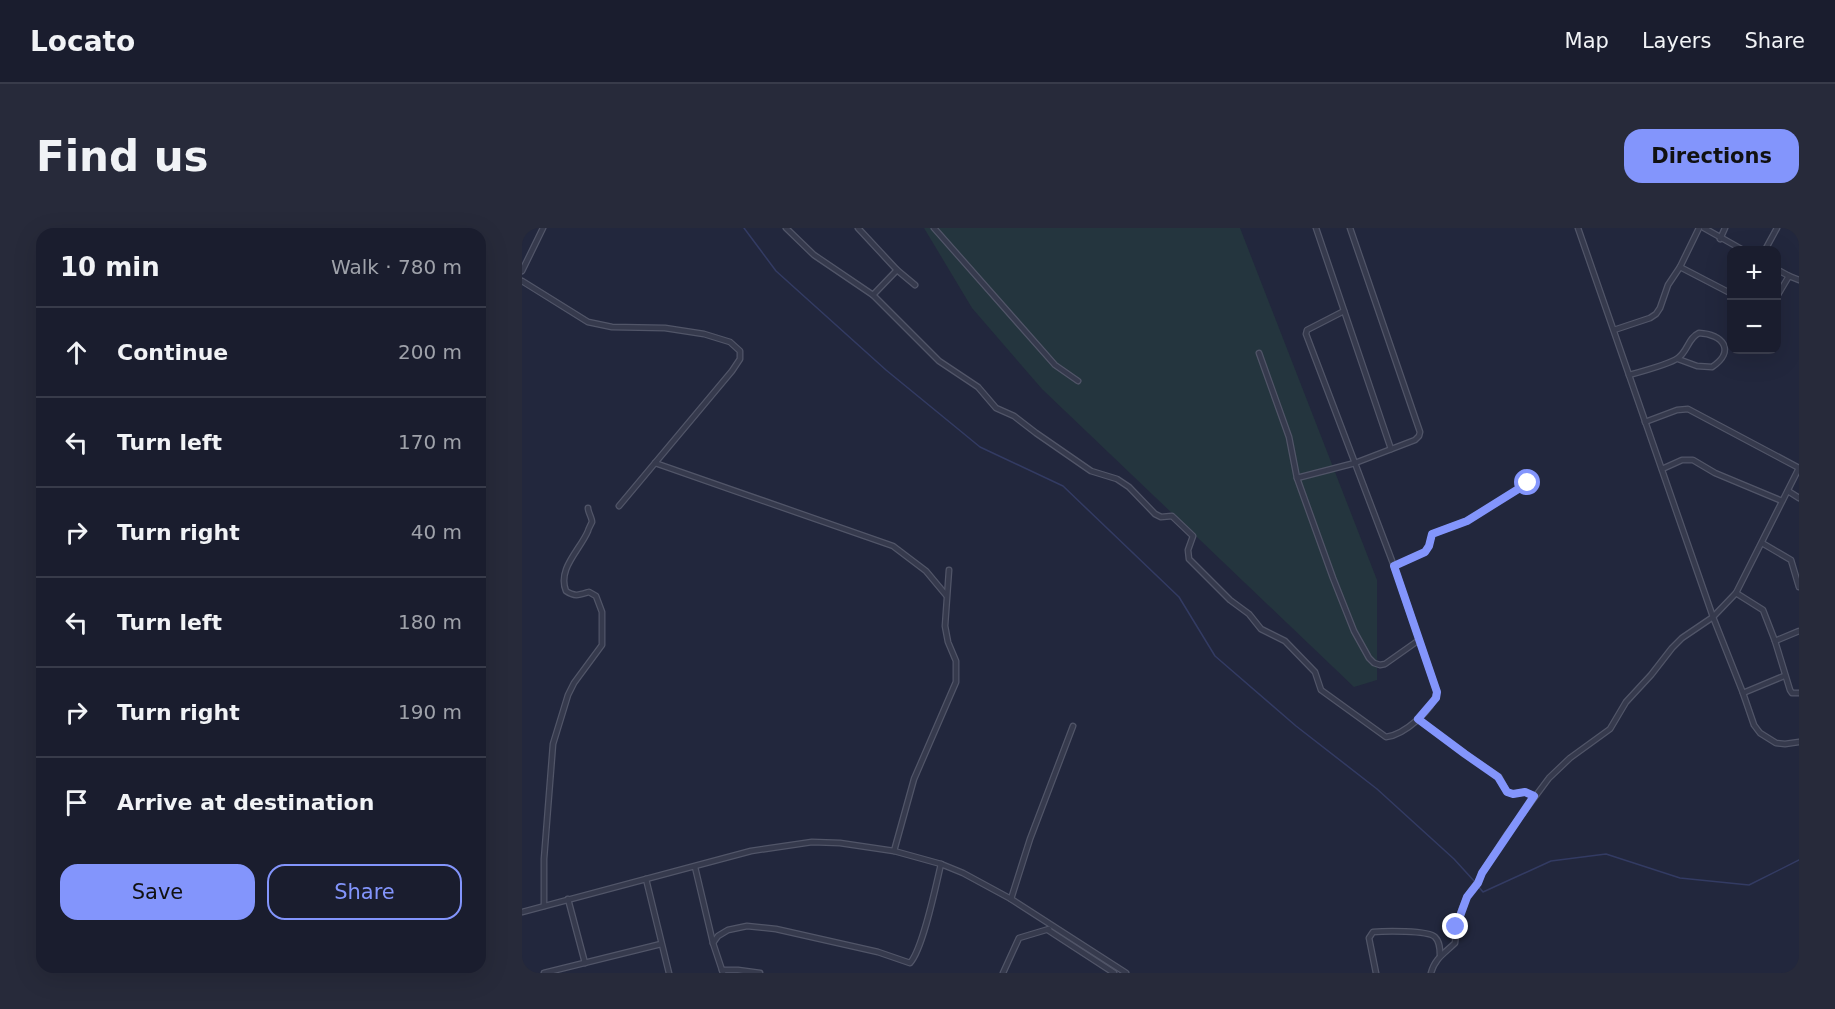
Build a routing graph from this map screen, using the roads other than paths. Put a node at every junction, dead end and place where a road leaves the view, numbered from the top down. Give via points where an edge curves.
1 (543, 228) edge
2 (786, 228) edge
3 (858, 228) edge
4 (934, 228) edge
5 (1316, 228) edge
6 (1350, 228) edge
7 (1578, 228) edge
8 (1699, 228) edge
9 (1704, 228) edge
10 (1725, 228) edge
11 (1778, 228) edge
12 (1720, 239) junction
13 (1735, 246) edge
14 (1767, 246) edge
15 (1680, 267) junction
16 (897, 270) junction
17 (522, 271) edge
18 (1781, 272) edge
19 (1789, 276) junction
20 (1799, 280) edge
21 (522, 281) edge
22 (915, 285) dead end
23 (1781, 290) edge
24 (1727, 292) edge
25 (873, 296) junction
26 (1344, 311) junction
27 (1614, 330) junction
28 (1259, 353) dead end
29 (1677, 359) junction
30 (1629, 375) junction
31 (1078, 381) dead end
32 (1645, 422) junction
33 (1391, 449) junction
34 (655, 463) junction
35 (1355, 463) junction
36 (1662, 469) junction
37 (1297, 478) junction
38 (1528, 483) dead end
39 (1788, 491) junction
40 (1799, 498) edge
41 (1782, 501) junction
42 (619, 506) dead end
43 (588, 508) dead end
44 (1762, 543) junction
45 (1799, 557) edge
46 (1791, 560) junction
47 (1394, 566) junction
48 (949, 570) dead end
49 (1799, 587) edge
50 (1736, 593) junction
51 (946, 595) junction
52 (1713, 617) junction
53 (1799, 631) edge
54 (1419, 640) junction
55 (1775, 641) junction
56 (1784, 676) junction
57 (1743, 693) junction
58 (1799, 693) edge
59 (1418, 719) junction
60 (1073, 726) dead end
61 (1799, 742) edge
62 (1534, 796) junction
63 (894, 851) junction
64 (941, 864) junction
65 (694, 867) junction
66 (646, 879) junction
67 (568, 899) junction
68 (1011, 899) junction
69 (544, 906) junction
70 (522, 912) edge
71 (1055, 927) junction
72 (1048, 930) junction
73 (713, 943) junction
74 (661, 944) junction
75 (1440, 955) junction
76 (585, 963) junction
77 (722, 972) edge
78 (544, 973) edge
79 (669, 973) edge
80 (760, 973) edge
81 (1003, 973) edge
82 (1114, 973) edge
83 (1126, 973) edge
84 (1376, 973) edge
85 (1431, 973) edge

1 - 17 street
2 - 25 street via 814,255
3 - 16 street
4 - 31 street via 1055,365
5 - 26 street
6 - 33 street via 1420,432 1415,440
7 - 27 street
8 - 15 street
9 - 12 street
10 - 12 street
11 - 14 street
12 - 13 street
15 - 24 street
15 - 27 street via 1656,314
16 - 22 street
16 - 25 street
18 - 19 street
19 - 20 street
19 - 23 street
21 - 34 street via 588,322 704,334 730,342 740,351 732,371
25 - 59 street via 939,361 978,387 996,408 1014,416 1091,471 1117,479 1155,514 1177,519 1193,536 1189,559 1261,629 1285,641 1316,672 1321,690 1386,737
26 - 33 street
26 - 35 street via 1306,332
27 - 30 street
28 - 37 street via 1289,437
29 - 29 street via 1712,367 1722,358 1725,347 1721,339 1699,333
29 - 30 street
30 - 32 street
32 - 36 street
32 - 39 street via 1688,409 1799,468
33 - 35 street
34 - 42 street
34 - 51 street via 893,546 926,571
35 - 37 street
35 - 47 street
36 - 41 street via 1682,460 1693,460 1715,474
36 - 52 street
37 - 54 street via 1354,631 1369,658 1385,664
38 - 47 street via 1467,521 1432,534 1425,552
39 - 40 street
39 - 41 street
41 - 44 street
43 - 69 street via 591,522 563,579 566,591 575,596 589,591 596,596 602,612 602,641 568,695 553,744
44 - 46 street
44 - 50 street
45 - 46 street
46 - 49 street
47 - 54 street
48 - 51 street
50 - 52 street
50 - 55 street via 1763,610
51 - 63 street via 945,626 956,661 956,682 914,779
52 - 57 street
52 - 62 street via 1677,643 1626,702 1610,729 1570,758
53 - 55 street
54 - 59 street via 1437,692
55 - 56 street
56 - 57 street
56 - 58 street via 1792,693
57 - 61 street via 1760,733 1776,743
59 - 62 street via 1498,777 1507,792
60 - 68 street
62 - 75 street via 1472,889 1456,927 1455,943
63 - 64 street
63 - 65 street via 812,842 751,851
64 - 68 street
64 - 73 street via 922,936 910,963 878,952 747,926 728,930
65 - 66 street
65 - 73 street
66 - 67 street
66 - 74 street
67 - 69 street
67 - 76 street
68 - 71 street
69 - 70 street
71 - 72 street
71 - 83 street
72 - 81 street via 1019,938
72 - 82 street
73 - 77 street
74 - 76 street
74 - 79 street
75 - 84 street via 1438,941 1431,934 1373,932 1369,938
75 - 85 street
76 - 78 street
77 - 80 street

